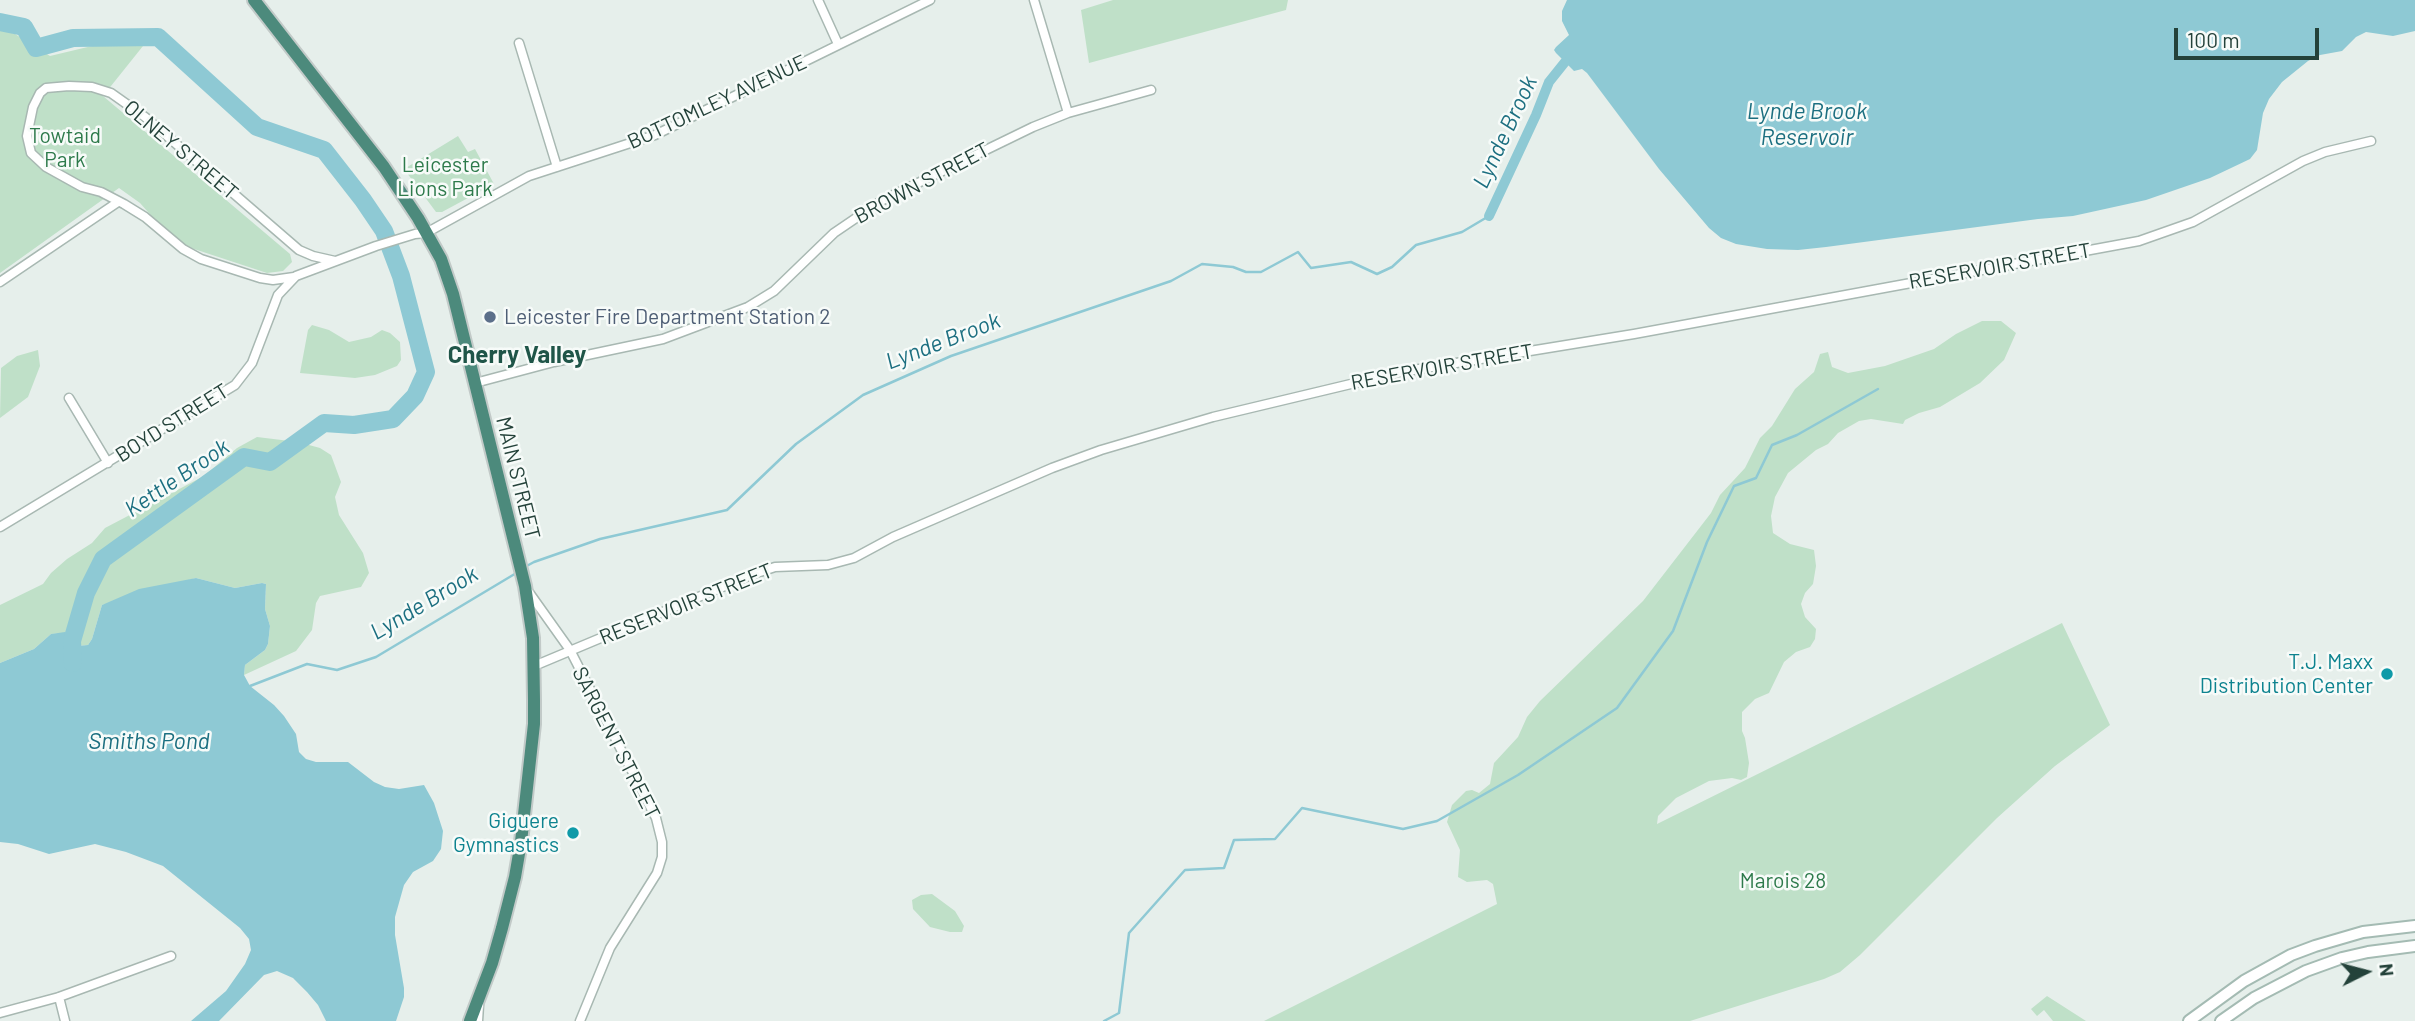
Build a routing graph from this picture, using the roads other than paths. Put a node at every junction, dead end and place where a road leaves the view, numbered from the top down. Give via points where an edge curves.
1 (254, 0) edge
2 (818, 0) edge
3 (930, 0) edge
4 (1034, 0) edge
5 (519, 43) dead end
6 (838, 44) junction
7 (1151, 90) dead end
8 (1068, 113) junction
9 (2371, 141) dead end
10 (557, 167) junction
11 (118, 202) junction
12 (426, 233) junction
13 (335, 261) junction
14 (296, 276) junction
15 (0, 282) edge
16 (475, 383) junction
17 (69, 398) dead end
18 (108, 463) junction
19 (0, 527) edge
20 (524, 580) junction
21 (570, 650) junction
22 (534, 666) junction
23 (2415, 926) edge
24 (2415, 946) edge
25 (171, 956) dead end
26 (59, 997) junction
27 (479, 999) junction
28 (0, 1013) edge
29 (65, 1021) edge
30 (470, 1021) edge
31 (478, 1021) edge
32 (580, 1021) edge
33 (2189, 1021) edge
34 (2221, 1021) edge

1 - 12 highway, MAIN STREET via 384,167
2 - 6 street
3 - 6 street, BOTTOMLEY AVENUE
4 - 8 street
5 - 10 street
6 - 10 street, BOTTOMLEY AVENUE via 655,135
7 - 8 street, BROWN STREET
8 - 16 street, BROWN STREET via 1009,137 869,208 834,233 758,303 659,341
9 - 21 street, RESERVOIR STREET via 2303,161 2193,222 2139,241 1401,372 1224,414 1077,458 854,558 828,565 771,568
10 - 12 street, BOTTOMLEY AVENUE via 515,182
11 - 13 street, OLNEY STREET via 46,167 31,153 28,124 46,88 92,87 120,98 299,250
11 - 14 street, OLNEY STREET via 201,258 260,278
11 - 15 street
12 - 13 street, BOTTOMLEY AVENUE
12 - 16 highway, MAIN STREET via 447,276
13 - 14 street, BOTTOMLEY AVENUE
14 - 18 street, BOYD STREET via 275,300 252,363 240,381
16 - 20 highway, MAIN STREET
17 - 18 street
18 - 19 street, BOYD STREET
20 - 21 street, SARGENT STREET
20 - 22 highway, MAIN STREET
21 - 22 street, RESERVOIR STREET
21 - 32 street, SARGENT STREET via 656,818 663,849 657,873 610,948
22 - 27 highway, MAIN STREET via 533,736 515,877
23 - 33 main road via 2363,932 2291,955 2244,981
24 - 34 main road via 2368,952 2315,967 2273,987
25 - 26 street
26 - 28 street
26 - 29 street
27 - 30 highway, MAIN STREET
27 - 31 street

